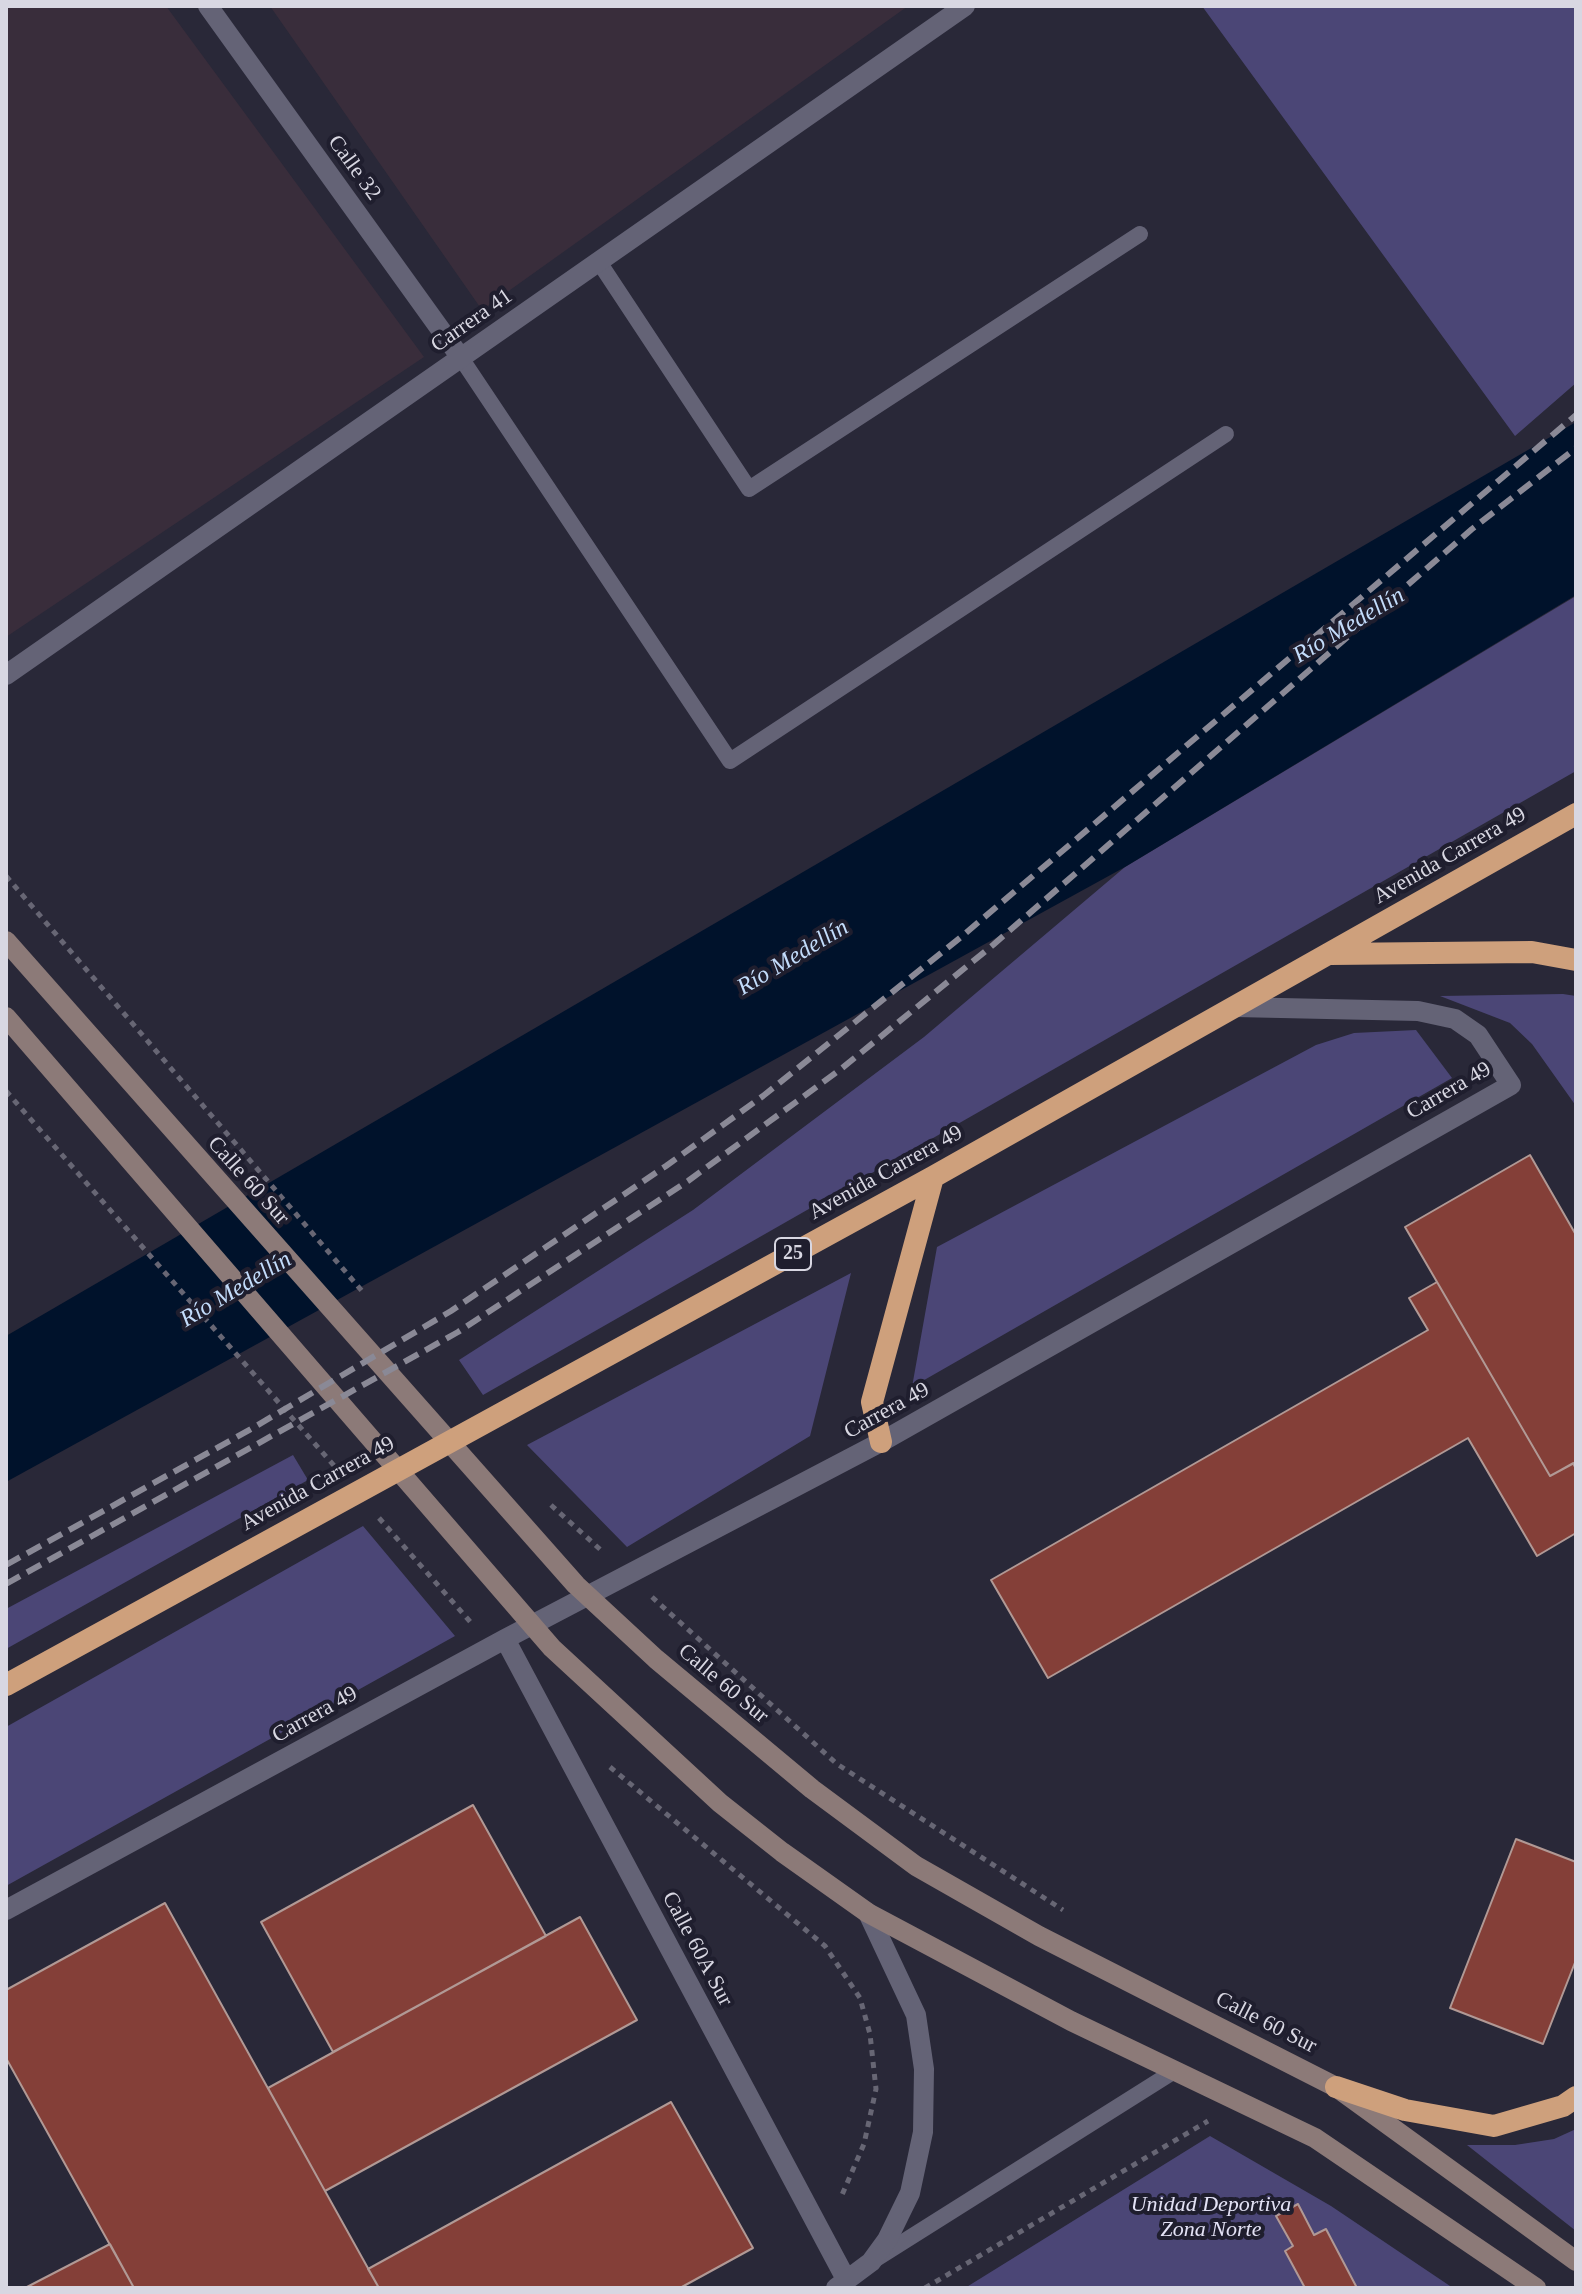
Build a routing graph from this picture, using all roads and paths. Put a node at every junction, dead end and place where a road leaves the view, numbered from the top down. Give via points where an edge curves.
1 (208, 6) edge
2 (965, 6) edge
3 (1140, 234) dead end
4 (599, 262) junction
5 (461, 358) junction
6 (1226, 434) dead end
7 (6, 675) edge
8 (1576, 814) edge
9 (6, 876) edge
10 (6, 941) edge
11 (1329, 954) junction
12 (1576, 960) edge
13 (1235, 1007) junction
14 (6, 1017) edge
15 (933, 1177) junction
16 (364, 1293) dead end
17 (881, 1442) junction
18 (539, 1494) dead end
19 (607, 1556) dead end
20 (642, 1588) dead end
21 (505, 1639) junction
22 (6, 1685) edge
23 (751, 1883) dead end
24 (6, 1910) edge
25 (868, 1913) junction
26 (1074, 1917) dead end
27 (1176, 2070) junction
28 (1336, 2087) junction
29 (1576, 2097) edge
30 (1210, 2121) dead end
31 (842, 2195) dead end
32 (1576, 2261) edge
33 (871, 2262) junction
34 (841, 2284) edge
35 (925, 2288) edge
36 (1536, 2288) edge

1 - 5 street, Calle 32
2 - 4 street, Carrera 41
3 - 4 lane via 749,489
4 - 5 street, Carrera 41
5 - 6 lane via 730,761
5 - 7 street, Carrera 41
8 - 11 highway, Avenida Carrera 49 / 25
9 - 16 path
10 - 28 main road, Calle 60 Sur via 576,1585 656,1659 812,1789 916,1866
11 - 12 highway via 1532,952
11 - 13 highway, Avenida Carrera 49 / 25
13 - 15 highway, Avenida Carrera 49 / 25
13 - 17 street, Carrera 49 via 1418,1011 1455,1019 1478,1035 1511,1085
14 - 25 main road via 552,1648 665,1754 782,1852
15 - 17 highway via 872,1402
15 - 22 highway, Avenida Carrera 49 / 25
17 - 21 street, Carrera 49
18 - 19 path
20 - 26 path via 837,1764
21 - 24 street, Carrera 49
21 - 34 street, Calle 60A Sur
23 - 31 path via 825,1946 860,1998 876,2089 864,2144
25 - 27 main road via 1057,2014
25 - 33 street via 916,2015 924,2069 923,2132 910,2193
27 - 33 lane
27 - 36 main road via 1315,2138
28 - 29 highway via 1405,2110 1494,2126 1563,2106
28 - 32 main road, Calle 60 Sur
30 - 35 path
33 - 34 street

